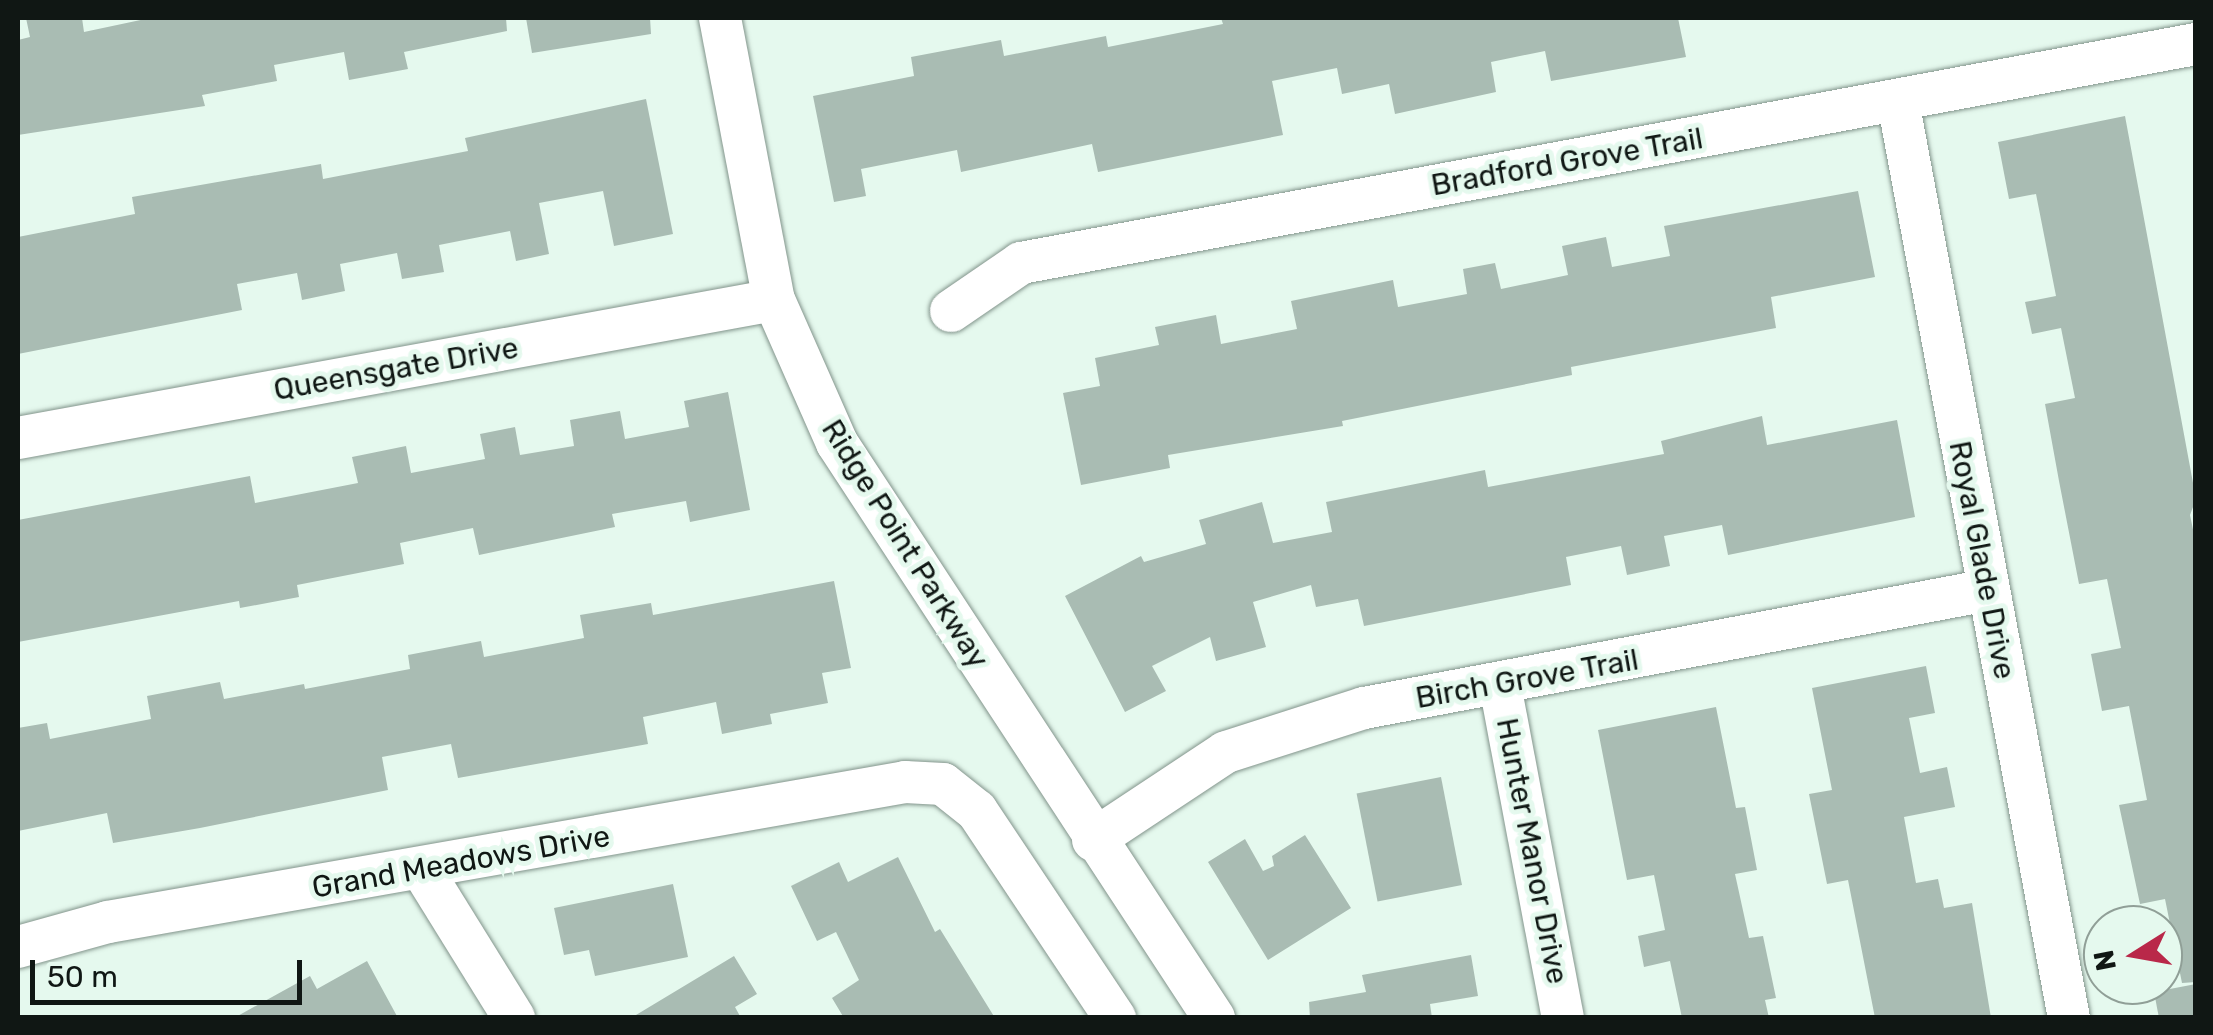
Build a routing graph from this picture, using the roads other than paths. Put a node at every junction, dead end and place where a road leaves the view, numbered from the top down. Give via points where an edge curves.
1 (720, 18) edge
2 (2196, 44) edge
3 (1898, 101) junction
4 (774, 300) junction
5 (951, 311) dead end
6 (18, 438) edge
7 (1988, 590) junction
8 (1500, 685) junction
9 (1094, 840) junction
10 (423, 871) junction
11 (18, 947) edge
12 (514, 1018) edge
13 (1116, 1018) edge
14 (1214, 1018) edge
15 (1564, 1018) edge
16 (2068, 1018) edge

1 - 4 street, Ridge Point Parkway
2 - 3 street, Bradford Grove Trail
3 - 5 street, Bradford Grove Trail via 1021,263
3 - 7 street, Royal Glade Drive
4 - 6 street, Queensgate Drive
4 - 9 street, Ridge Point Parkway via 837,443
7 - 8 street, Birch Grove Trail
7 - 16 street, Royal Glade Drive
8 - 9 street, Birch Grove Trail via 1364,708 1226,752
8 - 15 street, Hunter Manor Drive
9 - 14 street, Ridge Point Parkway
10 - 11 street, Grand Meadows Drive via 108,922
10 - 12 street
10 - 13 street, Grand Meadows Drive via 905,782 944,784 977,811

